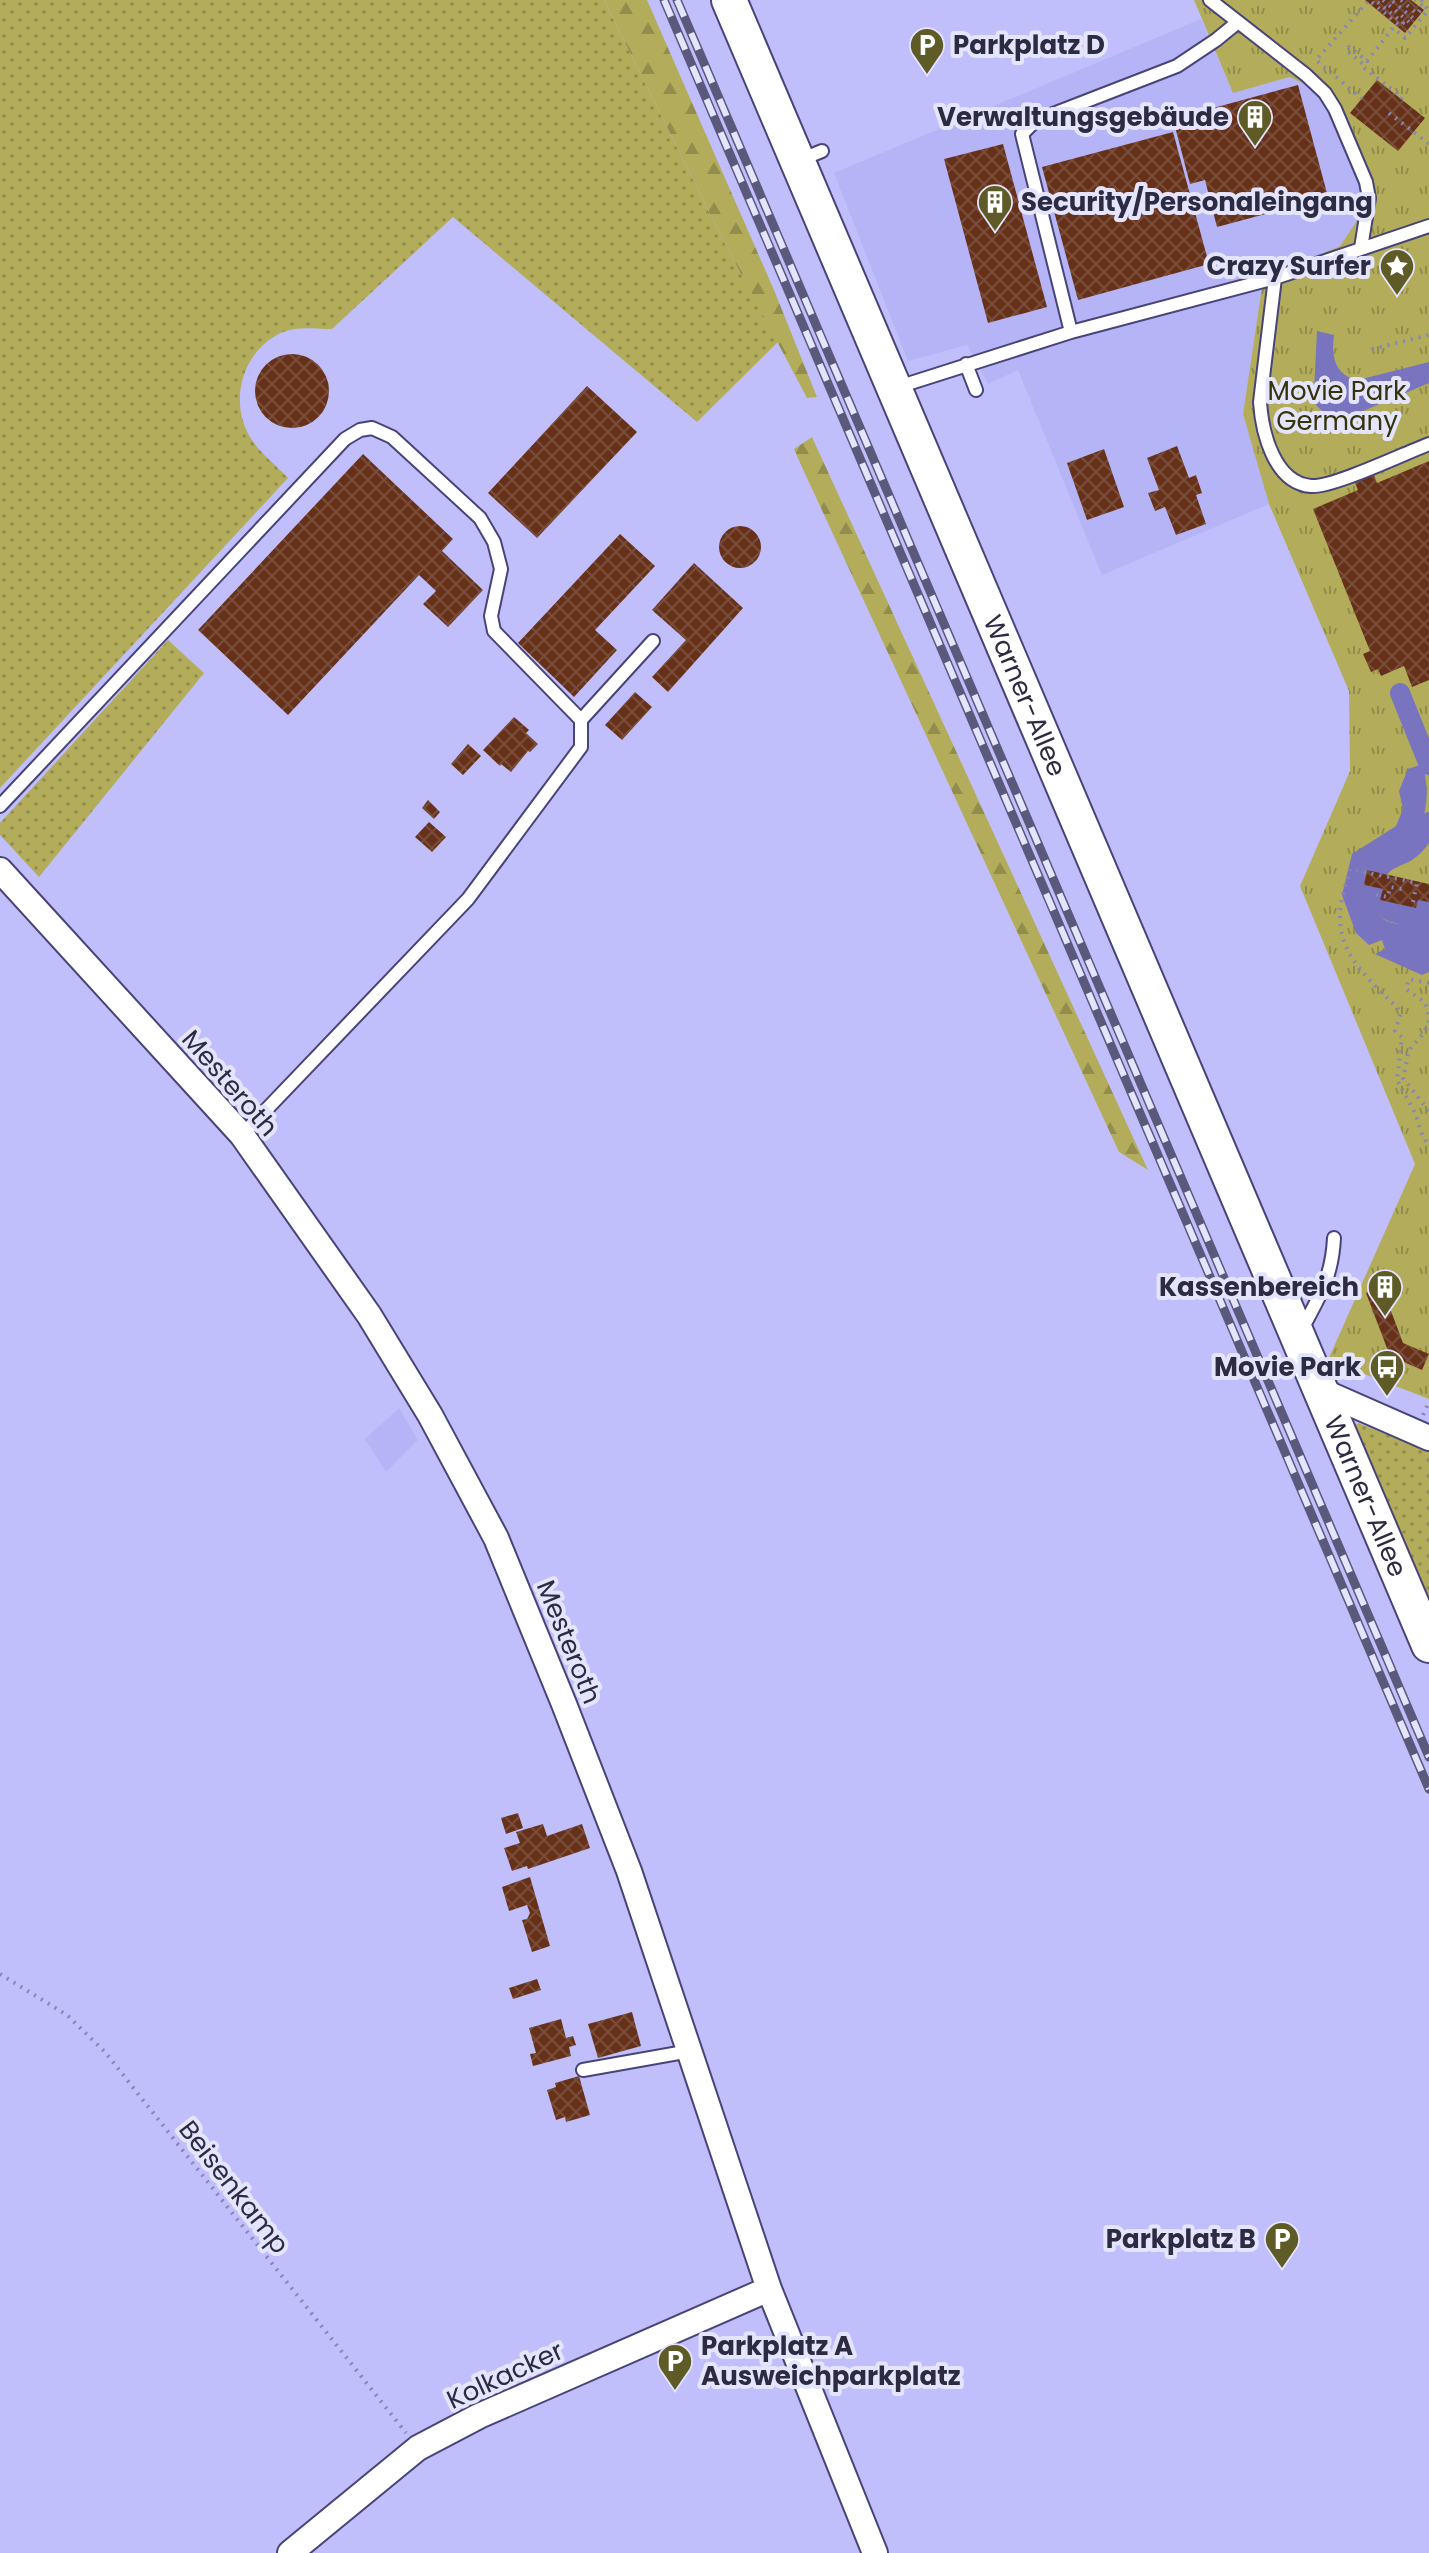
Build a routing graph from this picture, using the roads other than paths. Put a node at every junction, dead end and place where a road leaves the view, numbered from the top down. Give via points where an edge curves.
1 (729, 0) edge
2 (1210, 0) edge
3 (1238, 22) junction
4 (1429, 226) edge
5 (1361, 248) junction
6 (1275, 278) junction
7 (1071, 332) junction
8 (966, 364) junction
9 (895, 389) junction
10 (976, 390) dead end
11 (1429, 444) edge
12 (653, 641) dead end
13 (581, 720) junction
14 (0, 806) edge
15 (0, 870) edge
16 (242, 1135) junction
17 (1334, 1238) dead end
18 (1298, 1335) junction
19 (1322, 1391) junction
20 (1429, 1438) edge
21 (1429, 1645) edge
22 (690, 2051) junction
23 (583, 2070) dead end
24 (769, 2289) junction
25 (290, 2553) edge
26 (875, 2553) edge

1 - 9 street, Warner-Allee via 810,156
2 - 3 lane
3 - 5 lane via 1306,75 1335,109 1369,198
3 - 7 lane via 1177,66 1035,121 1022,134
4 - 5 lane
5 - 6 lane
6 - 7 lane
6 - 11 lane via 1261,421 1279,466 1291,480 1312,486 1332,483
7 - 8 lane
8 - 9 lane
8 - 10 lane
9 - 18 street, Warner-Allee
12 - 13 lane
13 - 14 lane via 494,631 491,616 501,569 480,518 392,437 372,428 345,439
13 - 16 lane via 581,747 468,899
15 - 16 street, Mesteroth
16 - 22 street, Mesteroth via 369,1315 496,1538 629,1871
17 - 18 lane via 1329,1275
18 - 19 street, Warner-Allee
19 - 20 street, Warner-Allee
19 - 21 street, Warner-Allee
22 - 23 lane
22 - 24 street, Mesteroth
24 - 25 street, Kolkacker via 418,2448
24 - 26 street, Mesteroth

